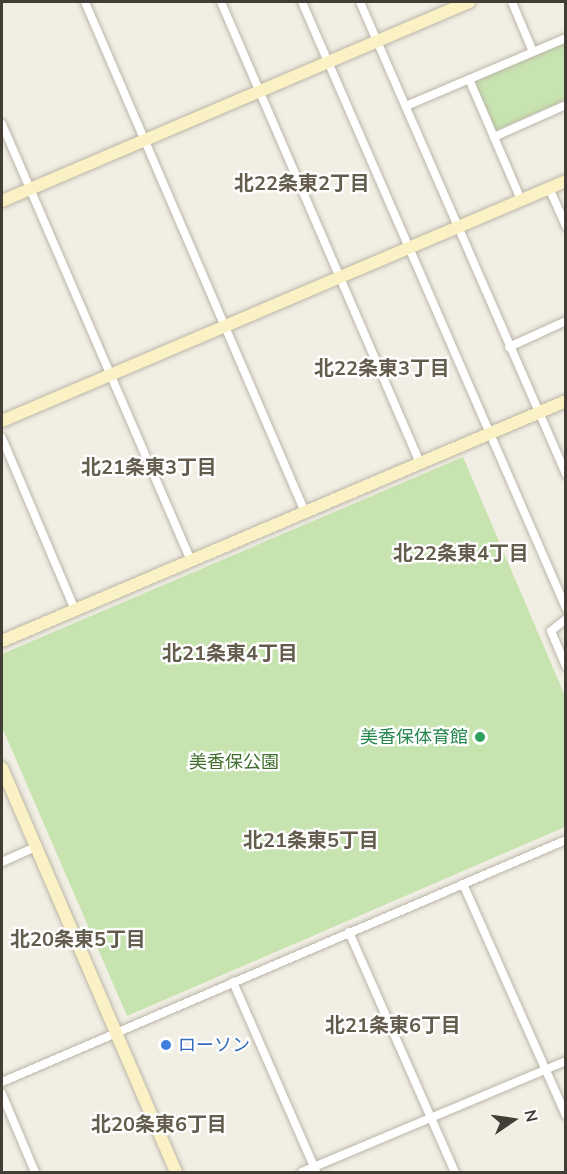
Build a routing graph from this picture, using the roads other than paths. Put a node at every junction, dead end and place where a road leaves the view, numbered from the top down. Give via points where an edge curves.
1 (85, 2) edge
2 (221, 2) edge
3 (302, 2) edge
4 (360, 2) edge
5 (469, 2) edge
6 (512, 2) edge
7 (443, 7) edge
8 (566, 38) edge
9 (378, 42) junction
10 (533, 52) junction
11 (328, 63) junction
12 (469, 79) junction
13 (260, 92) junction
14 (566, 105) edge
15 (406, 106) junction
16 (2, 124) edge
17 (494, 137) junction
18 (145, 141) junction
19 (566, 181) edge
20 (549, 188) junction
21 (29, 190) junction
22 (521, 200) junction
23 (2, 201) edge
24 (566, 226) edge
25 (458, 227) junction
26 (407, 248) junction
27 (340, 277) junction
28 (566, 321) edge
29 (225, 326) junction
30 (509, 346) junction
31 (109, 375) junction
32 (566, 401) edge
33 (538, 413) junction
34 (2, 421) edge
35 (488, 434) junction
36 (2, 438) edge
37 (420, 463) junction
38 (566, 474) edge
39 (305, 512) junction
40 (191, 561) junction
41 (566, 608) edge
42 (75, 610) junction
43 (566, 619) edge
44 (2, 641) edge
45 (566, 666) edge
46 (2, 768) edge
47 (566, 840) edge
48 (36, 847) junction
49 (2, 862) edge
50 (463, 884) junction
51 (349, 932) junction
52 (233, 982) junction
53 (116, 1033) junction
54 (566, 1061) edge
55 (546, 1069) junction
56 (2, 1082) edge
57 (2, 1094) edge
58 (566, 1115) edge
59 (428, 1119) junction
60 (316, 1170) edge
61 (35, 1173) edge
62 (176, 1173) edge
63 (302, 1173) edge
64 (455, 1173) edge

1 - 18 street
2 - 13 street
3 - 11 street
4 - 9 street
5 - 7 street
6 - 10 street
7 - 9 street
8 - 10 street
9 - 11 street
9 - 15 street
10 - 12 street
11 - 13 street
11 - 26 street
12 - 15 street
12 - 17 street
13 - 18 street
13 - 27 street
14 - 17 street
15 - 25 street
16 - 21 street
17 - 22 street
18 - 21 street
18 - 29 street
19 - 20 street
20 - 22 street
20 - 24 street
21 - 23 street
21 - 31 street
22 - 25 street
25 - 26 street
25 - 30 street
26 - 27 street
26 - 35 street
27 - 29 street
27 - 37 street
28 - 30 street
29 - 31 street
29 - 39 street
30 - 33 street
31 - 34 street
31 - 40 street
32 - 33 street
33 - 35 street
33 - 38 street
35 - 37 street
35 - 41 street
36 - 42 street
37 - 39 street
39 - 40 street
40 - 42 street
42 - 44 street
43 - 45 street via 551,631
46 - 48 street
47 - 50 street
48 - 49 street
48 - 53 street
50 - 51 street
50 - 55 street
51 - 52 street
51 - 59 street
52 - 53 street
52 - 60 street
53 - 56 street
53 - 62 street
54 - 55 street
55 - 58 street
55 - 59 street
57 - 61 street
59 - 60 street
59 - 64 street
60 - 63 street

